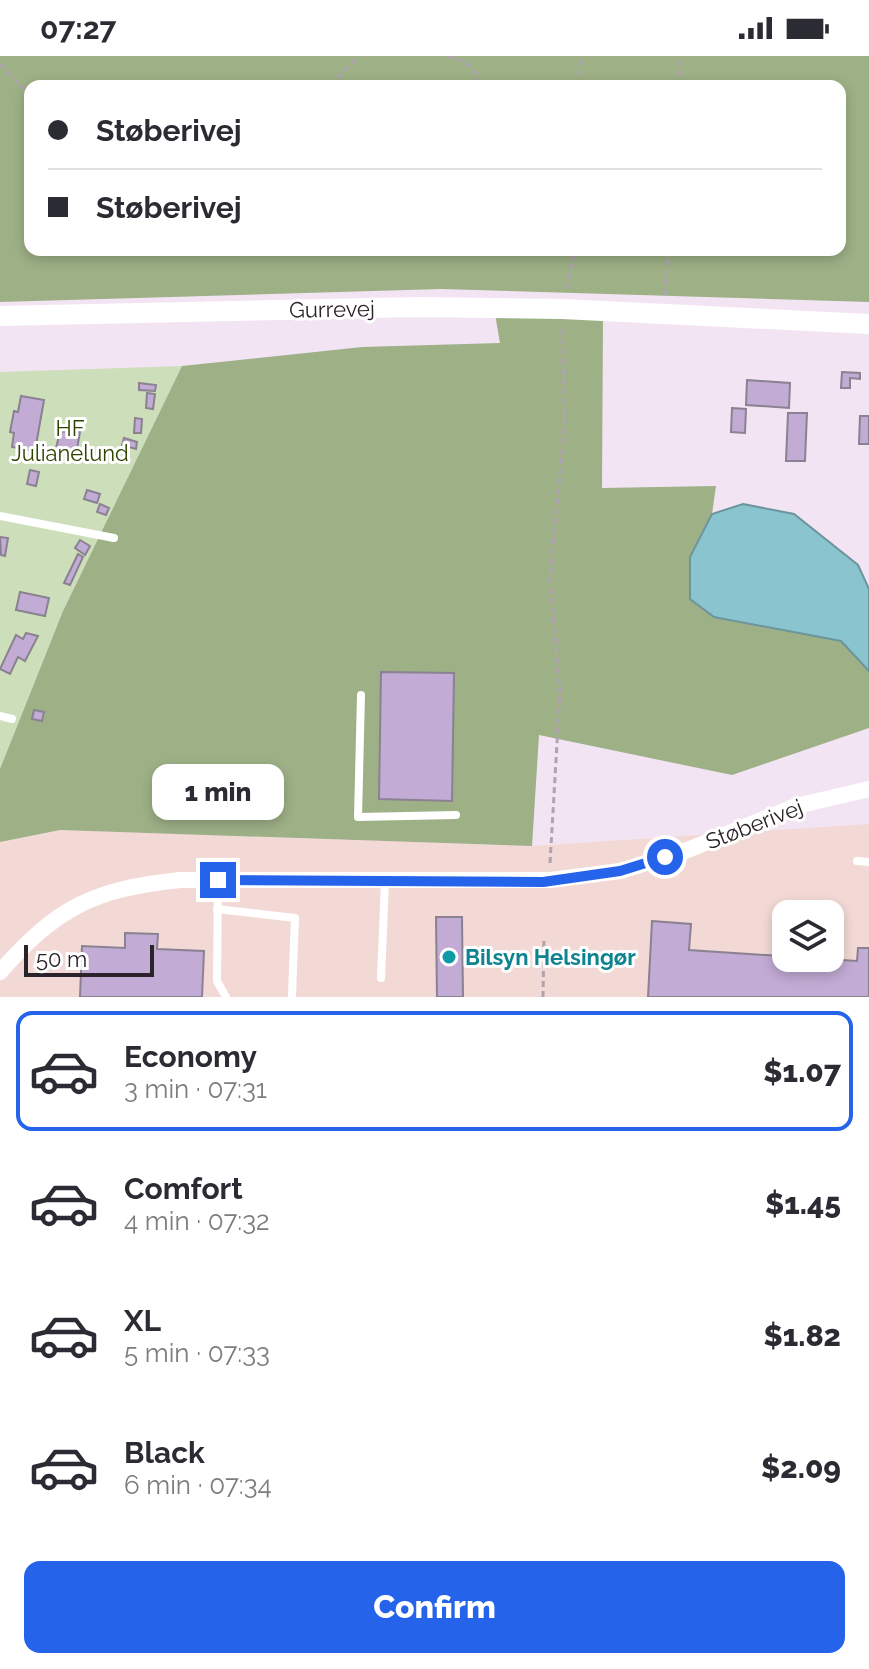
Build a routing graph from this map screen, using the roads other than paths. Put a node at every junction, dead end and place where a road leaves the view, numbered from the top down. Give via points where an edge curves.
1 (0, 316) edge
2 (869, 324) edge
3 (0, 516) edge
4 (114, 538) dead end
5 (361, 695) dead end
6 (0, 716) edge
7 (12, 719) dead end
8 (869, 789) edge
9 (456, 815) dead end
10 (857, 861) dead end
11 (869, 862) edge
12 (218, 880) junction
13 (385, 881) junction
14 (217, 909) junction
15 (0, 972) edge
16 (381, 978) dead end
17 (292, 995) dead end
18 (226, 997) edge

1 - 2 street, Gurrevej via 418,307
3 - 4 lane
5 - 9 lane via 358,817
6 - 7 lane
8 - 13 street, Støberivej via 796,806 620,871 551,880
10 - 11 lane
12 - 13 street, Støberivej
12 - 14 lane
12 - 15 street, Støberivej via 127,886 78,904 34,933
13 - 16 lane
14 - 17 lane via 295,918
14 - 18 lane via 217,981

